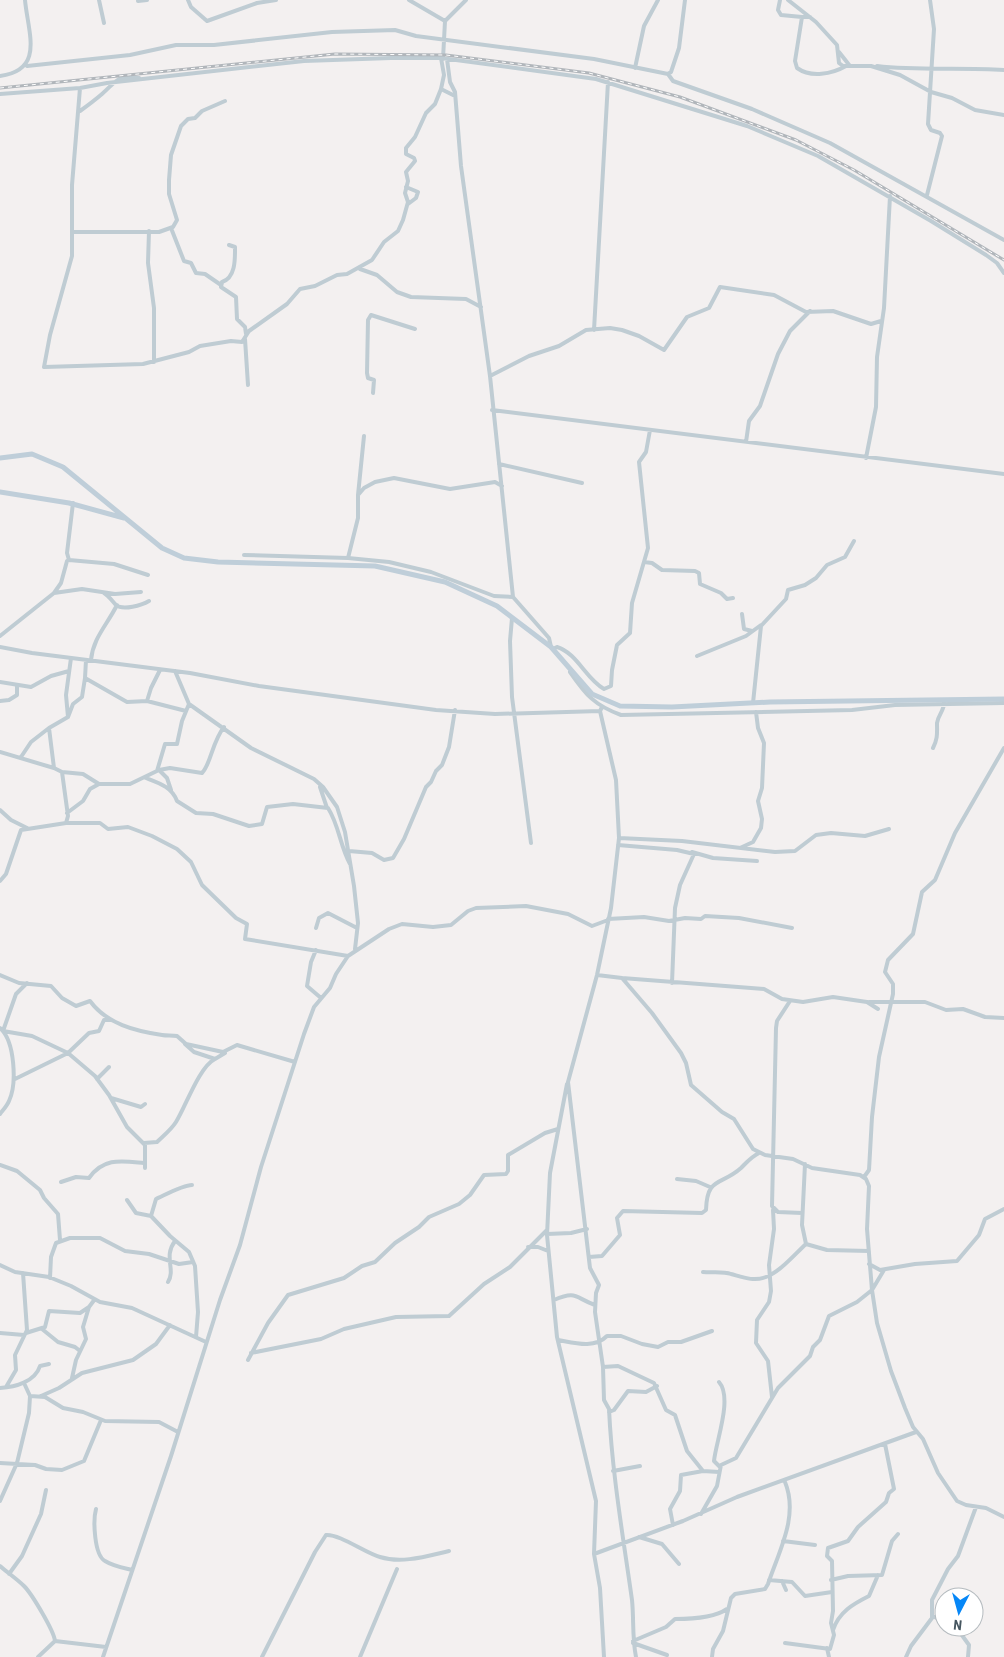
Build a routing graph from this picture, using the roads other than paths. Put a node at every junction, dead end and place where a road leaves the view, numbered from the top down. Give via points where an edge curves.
1 (25, 0) edge
2 (99, 0) edge
3 (148, 0) edge
4 (188, 0) edge
5 (276, 0) edge
6 (409, 0) edge
7 (466, 0) edge
8 (658, 0) edge
9 (685, 0) edge
10 (780, 0) edge
11 (788, 0) edge
12 (930, 0) edge
13 (138, 1) edge
14 (802, 17) junction
15 (810, 17) junction
16 (445, 21) junction
17 (104, 23) dead end
18 (444, 40) junction
19 (444, 59) junction
20 (27, 66) junction
21 (848, 66) junction
22 (872, 66) junction
23 (635, 68) junction
24 (933, 68) junction
25 (1004, 70) edge
26 (668, 74) junction
27 (0, 76) edge
28 (111, 82) junction
29 (608, 82) junction
30 (80, 88) junction
31 (441, 89) junction
32 (931, 92) junction
33 (0, 94) edge
34 (455, 96) junction
35 (225, 100) dead end
36 (80, 111) junction
37 (1004, 115) edge
38 (406, 187) junction
39 (927, 195) junction
40 (890, 196) junction
41 (408, 204) junction
42 (171, 228) junction
43 (149, 231) junction
44 (74, 232) junction
45 (1004, 240) edge
46 (229, 245) dead end
47 (360, 268) junction
48 (1002, 269) edge
49 (1004, 273) edge
50 (221, 285) junction
51 (481, 307) junction
52 (810, 311) junction
53 (881, 321) junction
54 (415, 329) dead end
55 (594, 330) junction
56 (245, 335) junction
57 (154, 362) junction
58 (490, 376) junction
59 (248, 385) dead end
60 (373, 393) dead end
61 (492, 410) junction
62 (650, 430) junction
63 (364, 436) dead end
64 (746, 442) junction
65 (0, 458) edge
66 (866, 458) junction
67 (499, 464) junction
68 (1004, 474) edge
69 (582, 483) dead end
70 (502, 486) junction
71 (0, 492) edge
72 (358, 495) junction
73 (73, 503) junction
74 (128, 520) junction
75 (854, 541) dead end
76 (244, 555) dead end
77 (348, 558) junction
78 (69, 560) junction
79 (644, 562) junction
80 (148, 575) dead end
81 (61, 584) junction
82 (68, 591) junction
83 (102, 592) junction
84 (141, 592) dead end
85 (54, 593) junction
86 (501, 597) junction
87 (513, 597) junction
88 (733, 598) dead end
89 (150, 602) dead end
90 (495, 604) junction
91 (117, 606) junction
92 (742, 614) dead end
93 (512, 618) junction
94 (762, 623) junction
95 (755, 631) junction
96 (760, 633) junction
97 (0, 636) edge
98 (0, 647) edge
99 (552, 648) junction
100 (697, 656) dead end
101 (71, 658) junction
102 (86, 660) junction
103 (91, 660) junction
104 (568, 664) junction
105 (160, 670) junction
106 (69, 671) junction
107 (175, 671) junction
108 (85, 678) junction
109 (0, 682) edge
110 (17, 686) junction
111 (66, 695) junction
112 (1004, 699) edge
113 (0, 701) edge
114 (147, 701) junction
115 (76, 703) junction
116 (753, 703) junction
117 (944, 703) junction
118 (1004, 703) edge
119 (189, 704) junction
120 (601, 709) junction
121 (455, 710) junction
122 (186, 711) junction
123 (756, 712) junction
124 (515, 714) junction
125 (68, 717) junction
126 (224, 727) junction
127 (49, 728) junction
128 (933, 748) dead end
129 (1004, 748) edge
130 (0, 752) edge
131 (21, 757) junction
132 (54, 768) junction
133 (158, 771) junction
134 (62, 772) junction
135 (146, 778) junction
136 (99, 784) junction
137 (320, 784) junction
138 (171, 790) junction
139 (327, 808) junction
140 (0, 810) edge
141 (67, 813) junction
142 (66, 822) junction
143 (27, 828) junction
144 (890, 829) dead end
145 (619, 838) junction
146 (530, 843) dead end
147 (618, 845) junction
148 (716, 845) junction
149 (738, 848) junction
150 (349, 850) junction
151 (692, 852) junction
152 (713, 858) junction
153 (757, 861) dead end
154 (351, 867) junction
155 (0, 881) edge
156 (608, 920) junction
157 (674, 920) junction
158 (316, 928) dead end
159 (357, 928) junction
160 (792, 928) dead end
161 (316, 950) junction
162 (355, 950) junction
163 (348, 956) junction
164 (0, 974) edge
165 (597, 975) junction
166 (622, 978) junction
167 (672, 982) junction
168 (28, 983) junction
169 (321, 998) junction
170 (790, 1000) junction
171 (867, 1002) junction
172 (890, 1002) junction
173 (878, 1009) dead end
174 (1004, 1018) edge
175 (110, 1020) junction
176 (1, 1030) edge
177 (183, 1042) junction
178 (68, 1053) junction
179 (225, 1053) junction
180 (215, 1059) junction
181 (295, 1062) junction
182 (108, 1068) dead end
183 (15, 1079) junction
184 (97, 1079) junction
185 (568, 1082) junction
186 (111, 1098) junction
187 (146, 1104) dead end
188 (0, 1114) edge
189 (558, 1129) junction
190 (144, 1143) junction
191 (759, 1153) junction
192 (772, 1157) junction
193 (805, 1164) junction
194 (0, 1165) edge
195 (864, 1177) junction
196 (677, 1179) dead end
197 (61, 1182) dead end
198 (192, 1185) dead end
199 (710, 1188) junction
200 (127, 1200) dead end
201 (1004, 1209) edge
202 (774, 1210) junction
203 (802, 1213) junction
204 (151, 1216) junction
205 (587, 1228) junction
206 (547, 1232) junction
207 (60, 1240) junction
208 (175, 1241) junction
209 (806, 1244) junction
210 (528, 1247) junction
211 (548, 1251) junction
212 (869, 1251) junction
213 (589, 1257) junction
214 (168, 1262) junction
215 (193, 1262) junction
216 (869, 1264) junction
217 (0, 1265) edge
218 (884, 1270) junction
219 (703, 1272) dead end
220 (23, 1273) junction
221 (770, 1274) junction
222 (50, 1278) junction
223 (168, 1282) dead end
224 (872, 1290) junction
225 (95, 1299) junction
226 (554, 1300) junction
227 (595, 1304) junction
228 (89, 1308) junction
229 (170, 1325) junction
230 (42, 1329) junction
231 (712, 1331) dead end
232 (0, 1333) edge
233 (25, 1334) junction
234 (196, 1337) junction
235 (558, 1340) junction
236 (206, 1342) junction
237 (600, 1343) junction
238 (80, 1351) junction
239 (251, 1353) junction
240 (248, 1360) dead end
241 (49, 1364) dead end
242 (604, 1365) junction
243 (72, 1379) junction
244 (720, 1382) dead end
245 (24, 1383) junction
246 (657, 1386) junction
247 (6, 1387) junction
248 (0, 1388) edge
249 (30, 1396) junction
250 (41, 1396) junction
251 (772, 1397) junction
252 (609, 1412) junction
253 (101, 1420) junction
254 (178, 1432) junction
255 (916, 1432) junction
256 (885, 1444) junction
257 (0, 1463) edge
258 (17, 1463) junction
259 (640, 1466) dead end
260 (614, 1470) junction
261 (720, 1470) junction
262 (703, 1471) junction
263 (785, 1482) junction
264 (46, 1490) dead end
265 (0, 1501) edge
266 (976, 1507) junction
267 (96, 1509) dead end
268 (701, 1514) junction
269 (1004, 1517) edge
270 (673, 1524) junction
271 (898, 1534) dead end
272 (639, 1537) junction
273 (623, 1542) junction
274 (783, 1542) junction
275 (815, 1545) dead end
276 (449, 1551) dead end
277 (594, 1554) junction
278 (679, 1564) dead end
279 (0, 1566) edge
280 (397, 1569) dead end
281 (132, 1570) junction
282 (9, 1574) junction
283 (878, 1576) junction
284 (770, 1580) junction
285 (832, 1580) junction
286 (782, 1581) junction
287 (786, 1590) dead end
288 (832, 1592) junction
289 (833, 1607) junction
290 (727, 1608) junction
291 (844, 1611) junction
292 (932, 1616) joint
293 (833, 1631) junction
294 (963, 1637) edge
295 (56, 1641) junction
296 (634, 1642) junction
297 (785, 1643) dead end
298 (106, 1647) junction
299 (827, 1648) junction
300 (667, 1655) dead end
301 (38, 1657) edge
302 (103, 1657) edge
303 (262, 1657) edge
304 (360, 1657) edge
305 (604, 1657) edge
306 (636, 1657) edge
307 (712, 1657) edge
308 (829, 1657) edge
309 (906, 1657) edge
310 (968, 1657) edge

1 - 20 street via 30,45
2 - 17 street
3 - 13 street
4 - 5 street via 207,21 257,3
6 - 16 street
7 - 16 street
8 - 23 street via 644,26
9 - 26 street via 680,48
10 - 14 street via 778,10 781,16
11 - 15 street
12 - 24 street via 934,29
14 - 15 street
14 - 21 street via 795,61 797,68 822,74
15 - 21 street via 836,45 839,63
16 - 18 street
18 - 19 street
18 - 20 street via 395,30 332,32 214,45 176,45 139,54
18 - 23 street via 594,59
19 - 28 street via 304,61
19 - 29 street via 506,65
19 - 31 street
19 - 34 street
20 - 27 street
21 - 22 street
22 - 24 street via 915,70
22 - 32 street via 900,75
23 - 26 street
24 - 25 street
24 - 32 street
26 - 39 street via 673,81 752,109 830,143
28 - 30 street
28 - 36 street via 104,92
29 - 40 street via 758,130 818,156
29 - 55 street
30 - 33 street
30 - 36 street
31 - 34 street
31 - 38 street via 406,148 406,154 415,160 406,172
32 - 37 street via 981,112
32 - 39 street via 928,126 942,138
34 - 51 street
35 - 42 street via 181,126 171,155 170,194 177,220
36 - 44 street via 72,184
38 - 41 street
38 - 41 street via 418,192
39 - 45 street
40 - 48 street via 986,255
40 - 53 street
41 - 47 street via 398,232
42 - 43 street
42 - 50 street via 184,260 191,263 196,273 204,274
43 - 44 street
43 - 57 street
44 - 57 street via 69,273 44,367
46 - 50 street via 235,247 235,260 231,275
47 - 51 street via 377,275 397,292 411,297 466,299
47 - 56 street via 315,286 300,288 287,304
48 - 49 street
50 - 56 street via 236,297 237,319 245,327
51 - 58 street
52 - 53 street via 836,311 872,324
52 - 55 street via 806,312 774,295 726,286 720,287 707,309 684,320 664,350 622,330
52 - 64 street via 790,330 778,354 760,406 749,420
53 - 66 street via 874,425
54 - 60 street via 371,315 368,320 367,373 368,378 374,380
55 - 58 street via 580,333 559,346 529,356
56 - 57 street via 242,342 200,346
56 - 59 street
58 - 61 street
61 - 62 street
61 - 67 street
62 - 64 street
62 - 79 street via 646,452 639,462 648,539
63 - 72 street
64 - 66 street
65 - 74 street via 24,454 48,459 83,482
66 - 68 street
67 - 69 street
67 - 70 street
70 - 72 street via 495,482 450,489 394,478 375,482
70 - 87 street
71 - 73 street
72 - 77 street via 358,518
73 - 74 street
73 - 78 street
74 - 90 street via 162,548 184,558 375,566 445,582
75 - 94 street via 845,557 827,565 805,585 788,590 786,599
76 - 77 street
77 - 86 street via 389,562 431,572
78 - 80 street via 114,564
78 - 81 street
79 - 88 street via 662,570 695,571 699,573 700,584 721,592 727,599
79 - 99 street via 632,602 630,633 617,645 611,686 604,689 593,683 565,651
81 - 82 street
81 - 85 street
82 - 83 street
82 - 85 street
83 - 84 street
83 - 91 street
85 - 97 street
86 - 87 street
86 - 90 street
87 - 99 street via 549,638
89 - 91 street via 131,607
90 - 93 street
91 - 103 street via 93,644
92 - 95 street via 744,629
93 - 99 street
93 - 124 street via 510,641
94 - 95 street
94 - 96 street
95 - 96 street
95 - 100 street
96 - 116 street
98 - 101 street
99 - 104 street
101 - 102 street
101 - 106 street
102 - 103 street
102 - 108 street
103 - 105 street
104 - 116 street via 592,694 620,706
104 - 120 street via 566,668 579,686
105 - 107 street
105 - 114 street
106 - 110 street via 31,687
106 - 111 street
107 - 119 street
107 - 121 street via 259,686
108 - 114 street via 126,702
108 - 115 street via 82,697
109 - 110 street
110 - 113 street via 17,695
111 - 115 street
111 - 125 street
112 - 117 street
114 - 122 street
115 - 125 street
116 - 117 street
117 - 118 street
117 - 123 street via 852,710
117 - 128 street
119 - 122 street
119 - 126 street
120 - 123 street via 621,715
120 - 124 street
120 - 145 street via 616,780
121 - 124 street
121 - 150 street via 449,748 442,765 426,788 393,858 384,860 372,853
122 - 133 street via 177,744 165,744
123 - 149 street via 764,743 762,788 758,801 761,828 753,842
124 - 146 street
125 - 127 street
126 - 133 street via 214,741 207,767 202,773 175,768
126 - 137 street via 251,748
127 - 131 street via 31,742
127 - 132 street
129 - 172 street via 956,832 935,880 922,892 913,934 888,960 886,975 893,987
130 - 131 street
131 - 132 street
132 - 134 street
133 - 135 street
133 - 138 street via 166,778
134 - 136 street via 83,774
134 - 141 street
135 - 136 street via 130,784
135 - 138 street
136 - 141 street
137 - 139 street
137 - 150 street via 337,807
138 - 139 street via 177,800 196,813 213,814 255,827 264,821 267,807 293,804
139 - 154 street via 340,833
140 - 143 street
141 - 142 street
142 - 143 street via 44,828
142 - 161 street via 100,824 108,829 128,827 162,840 184,855 202,885 236,918 247,924 245,939
143 - 155 street via 18,834 8,870
144 - 149 street via 864,836 831,833 815,836 793,852
145 - 147 street
145 - 148 street
147 - 151 street
147 - 156 street
148 - 149 street
148 - 152 street
150 - 154 street
151 - 152 street
151 - 157 street via 693,858 680,885
152 - 153 street
154 - 159 street
156 - 157 street via 648,917
156 - 162 street via 592,926 568,914 526,906 476,908 451,925 394,926
156 - 165 street
157 - 160 street via 727,916
157 - 167 street
158 - 159 street via 319,918 328,914
159 - 162 street
161 - 163 street
161 - 169 street via 310,962 307,986
162 - 163 street
163 - 169 street
164 - 168 street
165 - 166 street
165 - 185 street
166 - 167 street
166 - 191 street via 681,1053 691,1085 734,1119 750,1146
167 - 170 street via 764,989 778,998
168 - 175 street via 52,986 62,998 76,1006 90,1001
168 - 176 street via 16,994
169 - 181 street via 314,1006
170 - 171 street via 808,1002 833,997
170 - 192 street via 776,1028
171 - 172 street
171 - 173 street
172 - 174 street via 925,1002 946,1010 963,1009 985,1017
172 - 195 street via 879,1057 870,1167
175 - 177 street via 162,1036 178,1036
175 - 178 street via 104,1020 98,1031 89,1033
176 - 178 street via 32,1036
176 - 183 street via 11,1048
177 - 179 street
177 - 180 street via 194,1052
178 - 183 street
178 - 184 street
179 - 180 street
179 - 181 street via 237,1045
180 - 190 street via 197,1080 173,1126 157,1142
181 - 236 street via 240,1245
182 - 184 street
183 - 188 street via 10,1099
184 - 186 street
185 - 189 street
185 - 205 street
186 - 187 street via 141,1107
186 - 190 street via 127,1127
189 - 206 street via 550,1173
189 - 239 street via 544,1133 508,1155 506,1174 484,1175 459,1204 429,1216 419,1228 395,1243 375,1262 344,1278 288,1295
190 - 197 street via 145,1166 119,1160 100,1167 89,1178 76,1177
191 - 192 street
191 - 199 street
192 - 193 street
192 - 202 street
193 - 195 street via 815,1169
193 - 203 street
194 - 207 street via 26,1177 57,1212
195 - 212 street via 869,1186
196 - 199 street via 696,1181
198 - 204 street via 156,1199
199 - 213 street via 706,1210 702,1213 623,1211 617,1218 620,1235 602,1256
200 - 204 street via 136,1213
201 - 218 street via 985,1219 980,1235 957,1261
202 - 203 street
202 - 221 street
203 - 209 street
204 - 208 street
205 - 206 street via 571,1233
205 - 213 street
206 - 210 street
206 - 211 street
207 - 214 street via 100,1238 120,1250 145,1253
207 - 222 street via 51,1257
208 - 214 street via 169,1248
208 - 215 street via 189,1252
209 - 212 street via 827,1250
209 - 221 street
210 - 211 street
210 - 239 street via 510,1267 484,1284 449,1316 396,1317 344,1329 321,1339
211 - 226 street
212 - 216 street
213 - 227 street via 599,1285
214 - 215 street
214 - 223 street via 171,1276
215 - 234 street via 198,1312
216 - 218 street
216 - 224 street
217 - 220 street
218 - 224 street
219 - 221 street via 752,1279 765,1278
220 - 222 street
220 - 233 street via 28,1324
221 - 251 street via 770,1300 757,1320 756,1343 768,1361
222 - 225 street
224 - 251 street via 844,1310 829,1316 810,1356 793,1370
224 - 255 street via 877,1323 891,1372
225 - 228 street
225 - 229 street via 132,1308
226 - 227 street via 576,1294
226 - 235 street
227 - 237 street
228 - 230 street via 80,1313 49,1311
228 - 238 street via 83,1327 86,1339
229 - 234 street
229 - 243 street via 156,1344 133,1360 82,1373
230 - 233 street
230 - 238 street via 58,1342
231 - 237 street via 658,1347 615,1335 607,1336
232 - 233 street
233 - 247 street via 15,1355 16,1370
234 - 236 street
235 - 237 street
235 - 277 street via 596,1501
236 - 254 street
237 - 242 street
238 - 243 street
239 - 240 street
241 - 245 street via 40,1366 37,1374
242 - 246 street via 618,1366
242 - 252 street via 604,1400
243 - 250 street
244 - 261 street via 726,1399 714,1461
245 - 247 street
245 - 249 street
246 - 252 street via 646,1392 628,1391
246 - 262 street via 666,1410 675,1415 687,1451
247 - 248 street
249 - 250 street
249 - 258 street
250 - 253 street via 52,1399 63,1408
251 - 261 street via 736,1458 722,1464
252 - 260 street
253 - 254 street via 159,1422
253 - 258 street via 84,1461 62,1470
254 - 281 street
255 - 256 street
255 - 266 street via 955,1500
256 - 263 street
256 - 285 street via 894,1489 886,1502 857,1528 848,1541 828,1548
257 - 258 street
258 - 265 street
259 - 260 street
260 - 273 street
261 - 262 street
261 - 268 street via 717,1486
262 - 270 street via 681,1475 680,1491 670,1510
263 - 268 street via 737,1497
263 - 274 street via 790,1514
264 - 282 street via 41,1514 22,1556
266 - 269 street
266 - 292 street via 958,1558 932,1600
267 - 281 street via 95,1537 101,1557
268 - 270 street
270 - 272 street
271 - 283 street via 892,1541 883,1574
272 - 273 street
272 - 278 street via 666,1546
273 - 277 street
273 - 296 street
274 - 275 street
274 - 284 street
276 - 303 street via 392,1560 326,1535
277 - 305 street via 600,1588
279 - 282 street
280 - 304 street
281 - 298 street
282 - 295 street via 33,1597
283 - 285 street via 848,1576
283 - 291 street via 869,1596
284 - 286 street
284 - 290 street via 765,1589 732,1596
285 - 288 street
286 - 287 street
286 - 288 street via 792,1582 805,1596
288 - 289 street
289 - 291 street
289 - 293 street
290 - 296 street via 692,1619 675,1619
290 - 307 street via 723,1631
291 - 293 street
292 - 309 street via 910,1646
293 - 299 street via 830,1649
294 - 310 street via 969,1645
295 - 298 street
295 - 301 street
296 - 300 street
296 - 306 street
297 - 299 street
298 - 302 street
299 - 308 street

